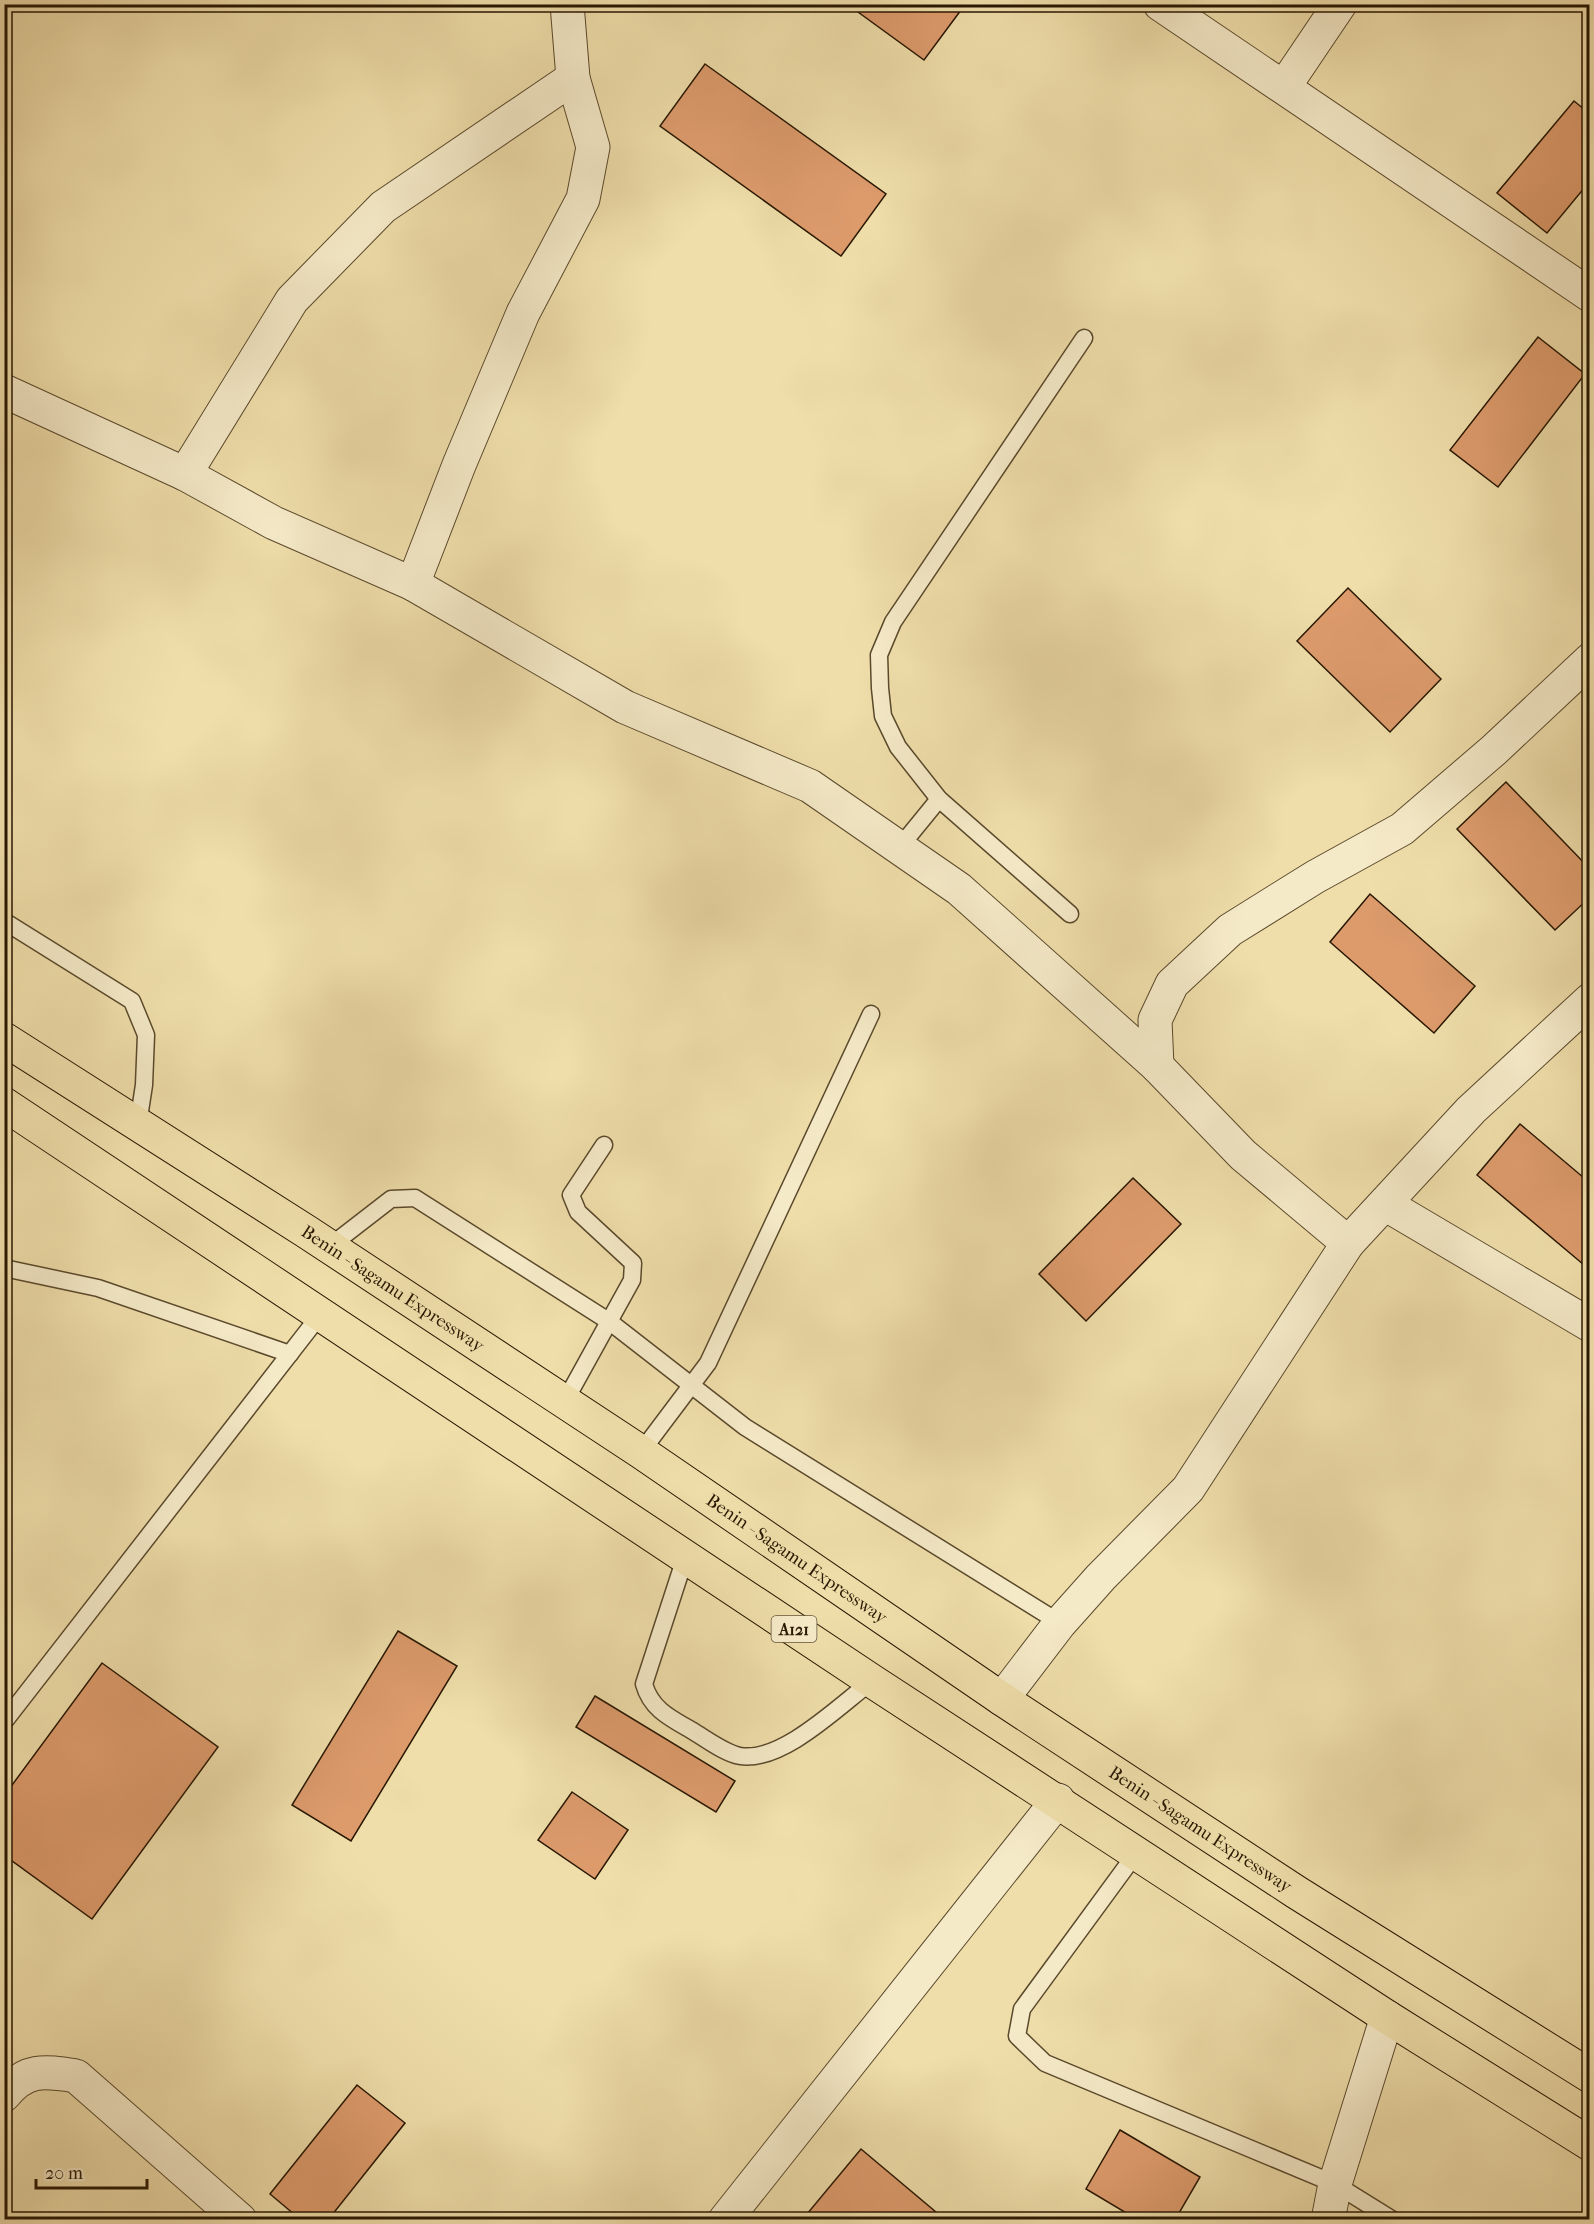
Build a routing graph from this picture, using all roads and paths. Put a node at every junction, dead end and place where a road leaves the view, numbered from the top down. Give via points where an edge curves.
1 (567, 4) edge
2 (1160, 4) edge
3 (1340, 4) edge
4 (573, 78) junction
5 (1284, 87) junction
6 (1590, 295) edge
7 (1084, 338) dead end
8 (4, 391) edge
9 (185, 474) junction
10 (413, 584) junction
11 (1590, 660) edge
12 (939, 799) junction
13 (899, 848) junction
14 (1070, 914) dead end
15 (4, 921) edge
16 (1590, 1000) edge
17 (871, 1014) dead end
18 (4, 1040) edge
19 (1157, 1066) junction
20 (4, 1104) edge
21 (138, 1124) junction
22 (604, 1145) dead end
23 (1384, 1204) junction
24 (1348, 1243) junction
25 (329, 1247) junction
26 (4, 1268) edge
27 (320, 1315) junction
28 (610, 1322) junction
29 (1590, 1325) edge
30 (290, 1354) junction
31 (690, 1386) junction
32 (564, 1404) junction
33 (641, 1452) junction
34 (685, 1558) junction
35 (1060, 1623) junction
36 (872, 1681) junction
37 (1002, 1699) junction
38 (4, 1722) edge
39 (1058, 1800) junction
40 (1137, 1852) junction
41 (1387, 2017) junction
42 (1590, 2076) edge
43 (4, 2095) edge
44 (1590, 2144) edge
45 (1335, 2184) junction
46 (240, 2220) edge
47 (725, 2220) edge
48 (1328, 2220) edge
49 (1394, 2220) edge

1 - 4 street
2 - 5 street
3 - 5 street
4 - 9 street via 382,207 292,300
4 - 10 street via 593,147 583,199 524,314
5 - 6 street
7 - 12 lane via 893,622 879,655 883,716 898,747
8 - 9 street
9 - 10 street via 274,523
10 - 13 street via 625,707 810,786
11 - 19 street via 1402,829 1230,930 1172,984 1155,1020
12 - 13 lane
12 - 14 lane
13 - 19 street via 959,889
15 - 21 lane via 132,1001 146,1035
16 - 23 street via 1471,1110
17 - 31 lane via 708,1364
18 - 21 highway, Benin - Sagamu Expressway
19 - 24 street via 1243,1155
20 - 27 highway, A121
21 - 25 highway, Benin - Sagamu Expressway
22 - 28 lane via 571,1195 578,1212 633,1263 632,1280
23 - 24 street
23 - 29 street
24 - 35 street via 1188,1489
25 - 28 lane via 391,1199 416,1198
25 - 32 highway, Benin - Sagamu Expressway
26 - 30 lane via 98,1288
27 - 30 lane
27 - 34 highway, A121
28 - 31 lane
28 - 32 lane
30 - 38 lane
31 - 33 lane
31 - 35 lane via 745,1427
32 - 33 highway, Benin - Sagamu Expressway
33 - 37 highway, Benin - Sagamu Expressway
34 - 36 highway, A121
34 - 36 lane via 644,1684 662,1714 739,1756 762,1755 785,1746
35 - 37 street
36 - 39 highway, A121
37 - 42 highway, Benin - Sagamu Expressway via 1296,1892
39 - 40 highway, A121
39 - 47 street
40 - 41 highway, A121
40 - 45 lane via 1022,2009 1017,2036 1045,2062
41 - 44 highway, A121
41 - 45 street
43 - 46 street via 16,2081 42,2071 76,2076
45 - 48 street
45 - 49 lane

